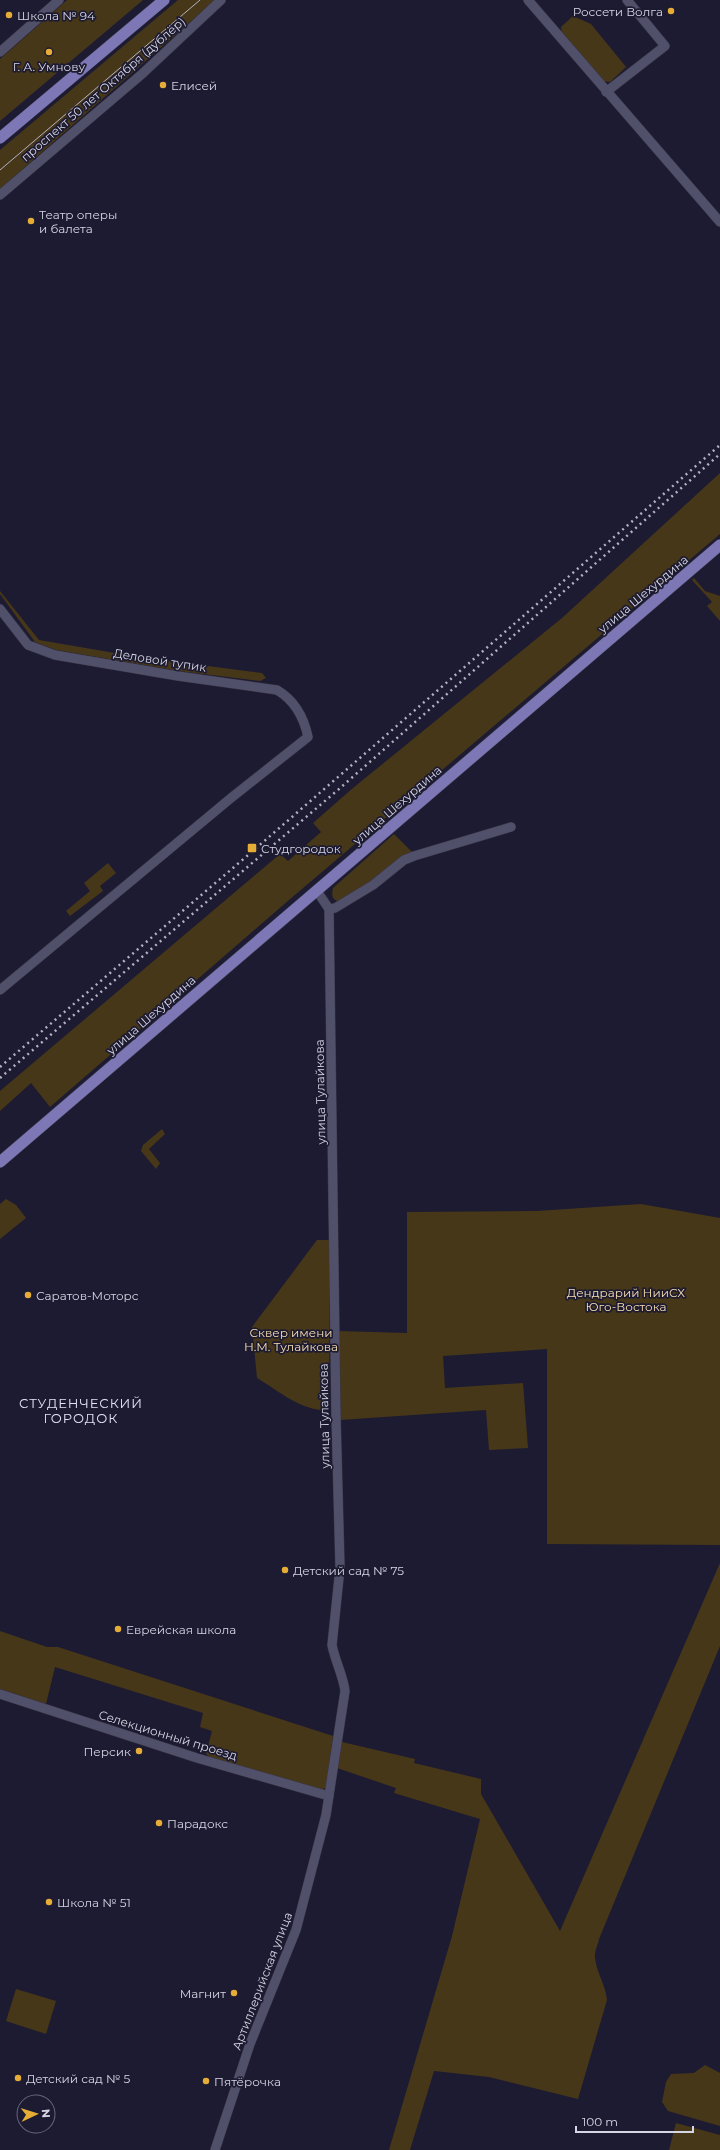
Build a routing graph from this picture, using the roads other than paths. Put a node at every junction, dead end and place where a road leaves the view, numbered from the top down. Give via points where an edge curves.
1 (59, 0) edge
2 (164, 0) edge
3 (221, 0) edge
4 (528, 0) edge
5 (627, 0) edge
6 (0, 52) edge
7 (606, 92) junction
8 (0, 138) edge
9 (0, 195) edge
10 (720, 222) edge
11 (720, 545) edge
12 (0, 609) edge
13 (511, 827) dead end
14 (317, 891) junction
15 (329, 909) junction
16 (0, 990) edge
17 (0, 1162) edge
18 (0, 1694) edge
19 (329, 1796) junction
20 (215, 2150) edge

1 - 6 street
2 - 8 main road
3 - 9 street, проспект 50 лет Октября (дублёр) via 142,74
4 - 7 street
5 - 7 street via 665,46
7 - 10 street
11 - 14 main road, улица Шехурдина
12 - 16 street, Деловой тупик via 28,645 55,655 277,690 293,703 306,726 308,737
13 - 15 street via 409,858 353,897
14 - 15 street
14 - 17 main road, улица Шехурдина
15 - 19 street, улица Тулайкова via 340,1568 332,1645 344,1680 345,1691
18 - 19 street, Селекционный проезд via 197,1758
19 - 20 street, Артиллерийская улица via 296,1930 250,2044

